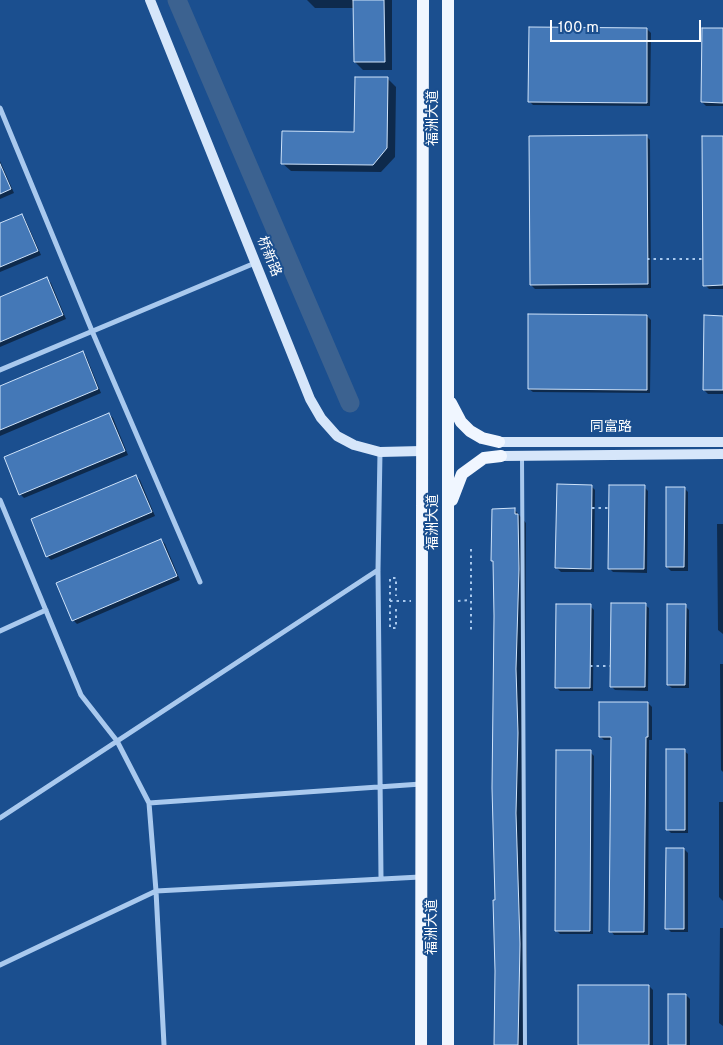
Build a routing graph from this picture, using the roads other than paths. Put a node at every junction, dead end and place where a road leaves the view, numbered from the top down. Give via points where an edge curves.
1 (150, 0) edge
2 (423, 0) edge
3 (448, 0) edge
4 (0, 108) edge
5 (255, 263) junction
6 (92, 331) junction
7 (0, 370) edge
8 (449, 400) junction
9 (499, 442) joint
10 (723, 442) edge
11 (380, 452) junction
12 (422, 452) junction
13 (723, 454) edge
14 (501, 456) joint
15 (522, 456) junction
16 (0, 500) edge
17 (449, 507) junction
18 (378, 570) junction
19 (200, 582) dead end
20 (46, 610) junction
21 (0, 631) edge
22 (117, 741) junction
23 (421, 784) junction
24 (380, 786) junction
25 (150, 803) junction
26 (0, 818) edge
27 (421, 877) junction
28 (381, 878) junction
29 (156, 891) junction
30 (0, 966) edge
31 (164, 1045) edge
32 (419, 1045) edge
33 (450, 1045) edge
34 (525, 1045) edge

1 - 5 street, 桥新路
2 - 12 main road, 福洲大道
3 - 8 main road, 福洲大道
4 - 6 street
5 - 6 street
5 - 11 street, 桥新路 via 310,399 321,418 337,436 354,445
6 - 7 street
6 - 19 street
8 - 9 main road via 461,422 470,430 482,438
8 - 17 main road, 福洲大道
9 - 10 street, 同富路
11 - 12 street, 桥新路
11 - 18 street
12 - 23 main road, 福洲大道
13 - 15 street, 同富路
14 - 15 street, 同富路
14 - 17 main road via 484,458 462,474
15 - 34 lane
16 - 20 street
17 - 33 main road, 福洲大道
18 - 22 street
18 - 24 street
20 - 21 street
20 - 22 street via 81,695
22 - 25 street
22 - 26 street
23 - 24 street
23 - 27 main road, 福洲大道
24 - 25 street
24 - 28 street
25 - 29 street
27 - 28 street
27 - 32 main road, 福洲大道
28 - 29 street
29 - 30 street
29 - 31 street

